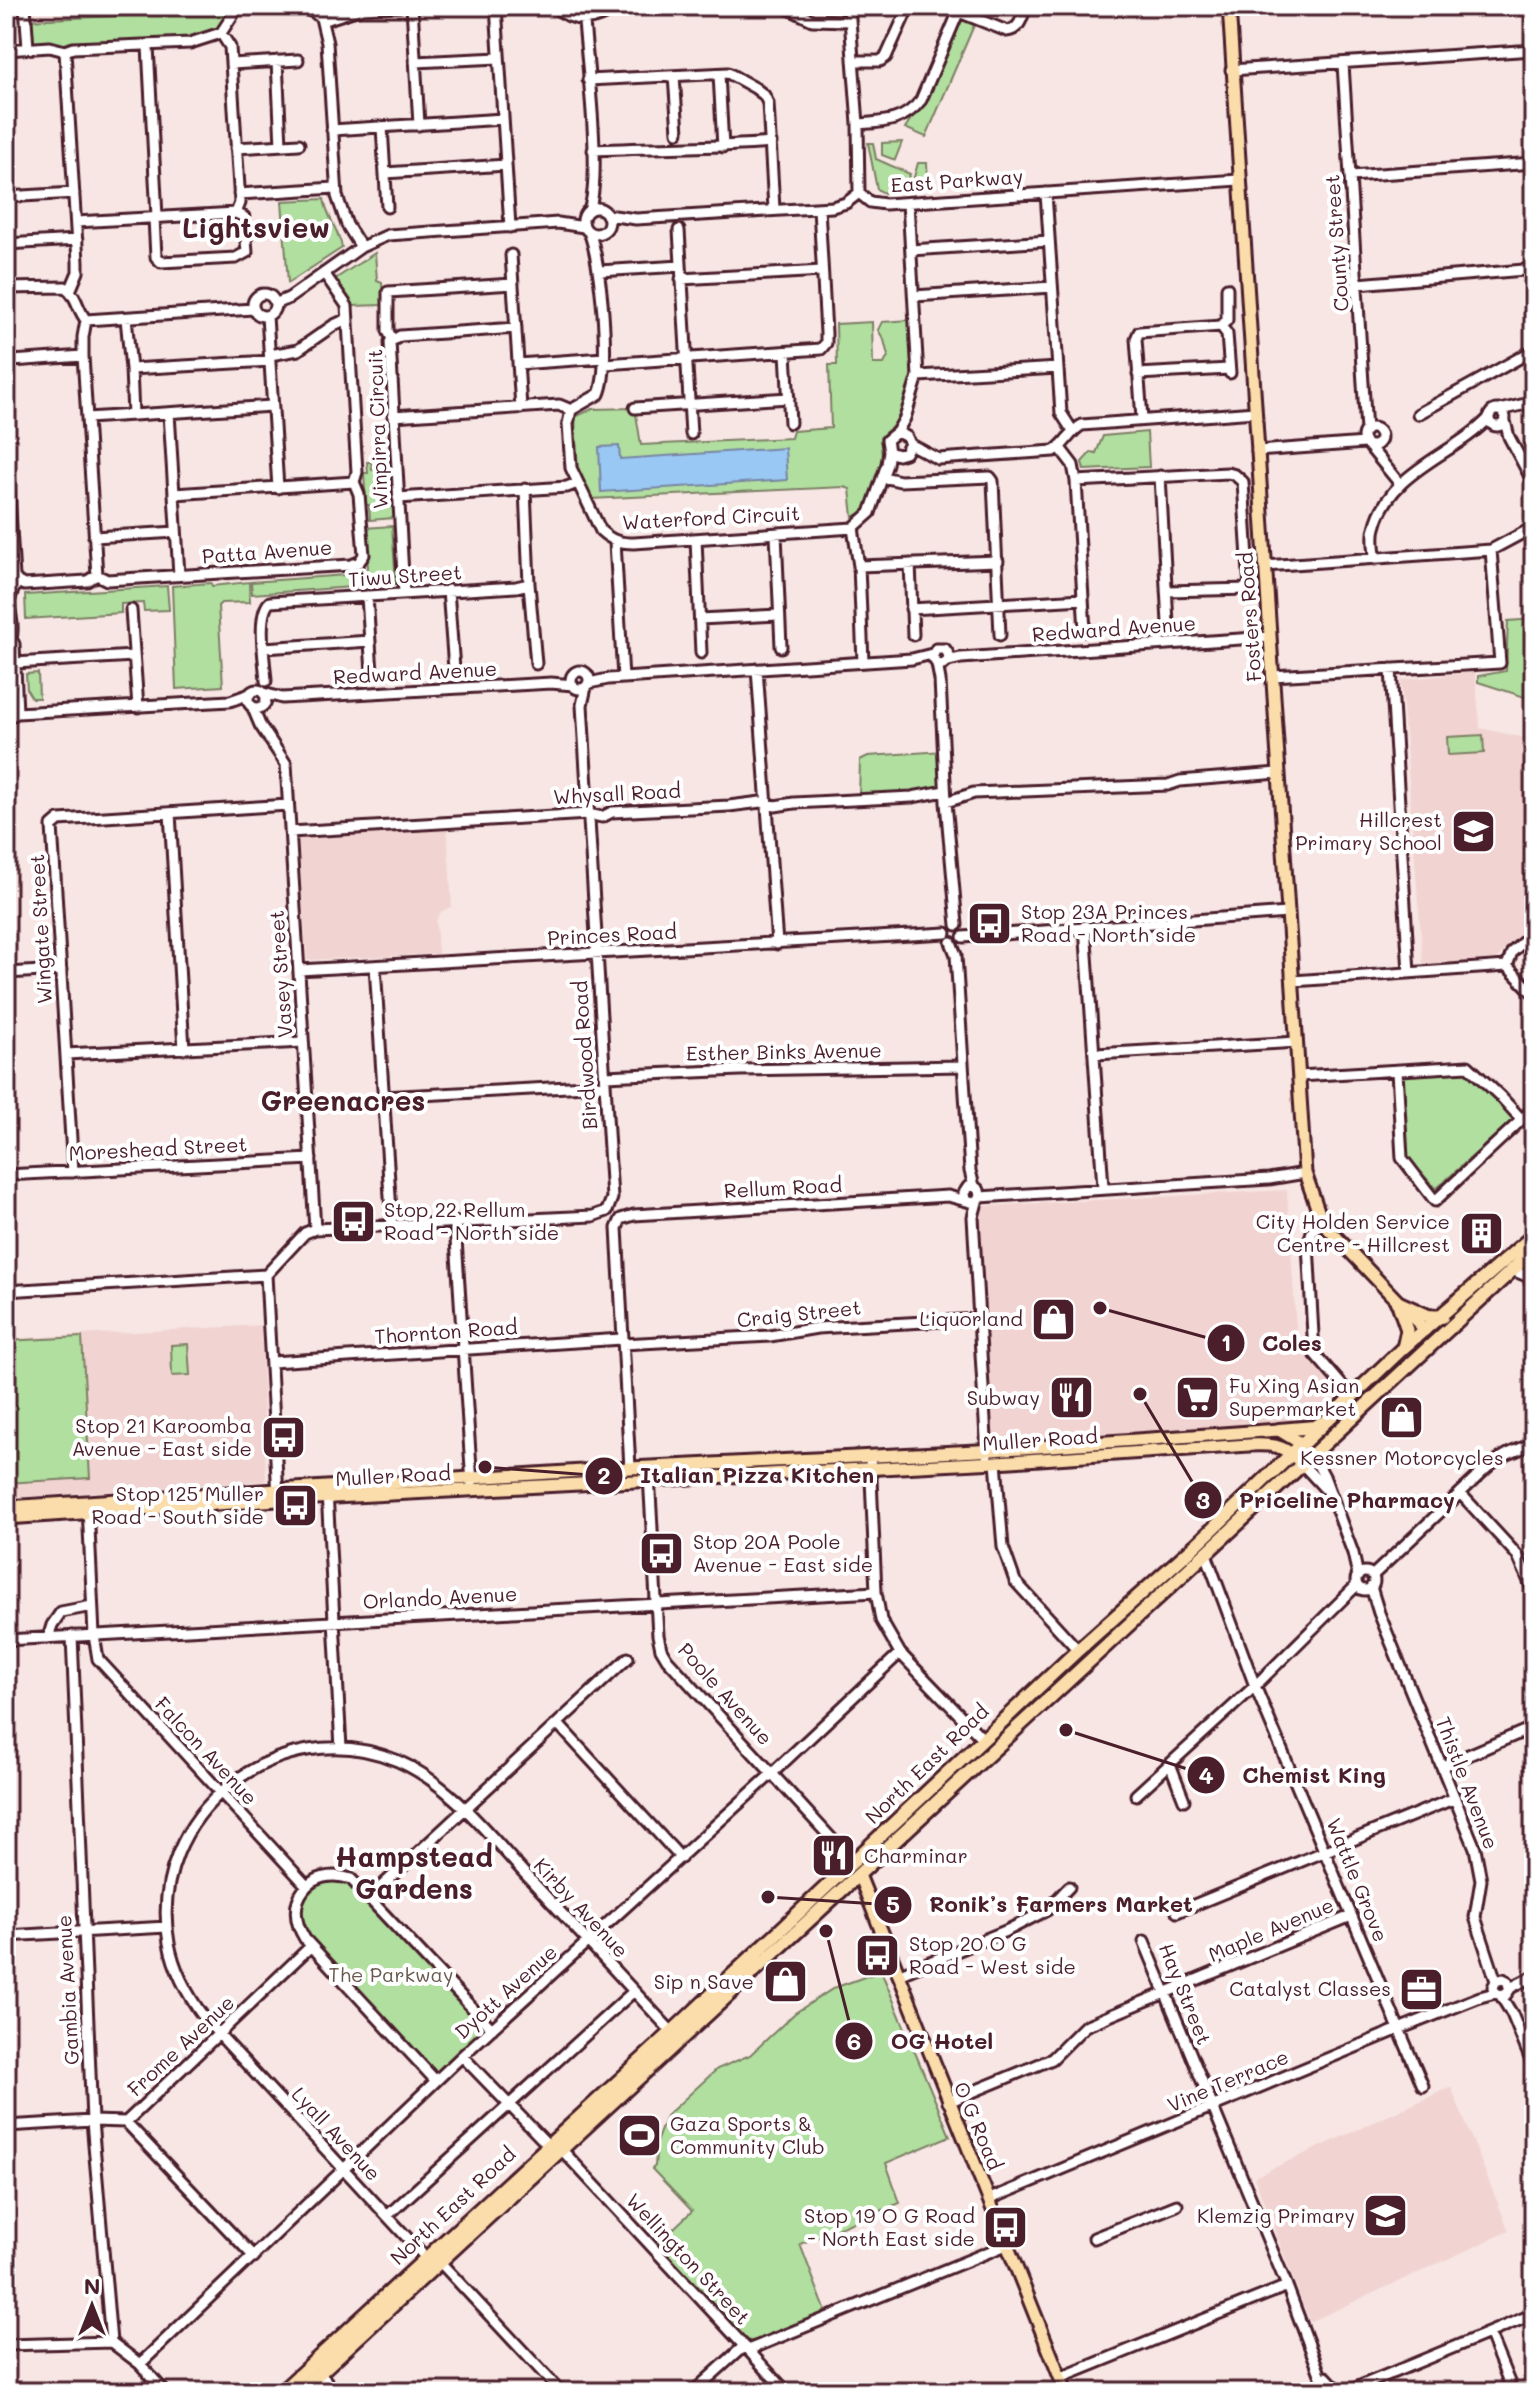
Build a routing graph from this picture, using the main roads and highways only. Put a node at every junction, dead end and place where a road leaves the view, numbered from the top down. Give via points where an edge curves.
1 (1229, 6) edge
2 (1534, 1235) edge
3 (1515, 1253) junction
4 (1533, 1253) edge
5 (1397, 1302) junction
6 (1442, 1317) junction
7 (1425, 1330) junction
8 (1436, 1342) junction
9 (1403, 1348) junction
10 (1328, 1420) junction
11 (1279, 1430) junction
12 (1171, 1444) junction
13 (1302, 1444) junction
14 (1292, 1454) junction
15 (1313, 1456) junction
16 (1303, 1465) junction
17 (649, 1473) junction
18 (472, 1484) junction
19 (6, 1507) edge
20 (88, 1507) junction
21 (6, 1518) edge
22 (1202, 1549) junction
23 (1078, 1650) junction
24 (1089, 1661) junction
25 (983, 1739) junction
26 (994, 1751) junction
27 (856, 1868) junction
28 (676, 2037) junction
29 (548, 2145) junction
30 (562, 2150) junction
31 (433, 2259) junction
32 (315, 2369) junction
33 (281, 2392) edge
34 (299, 2392) edge
35 (1066, 2392) edge

1 - 5 main road, Fosters Road via 1306,1177 1322,1222
2 - 3 highway, North East Road
3 - 4 highway
3 - 6 highway, North East Road
4 - 8 highway, North East Road
5 - 6 highway
5 - 7 main road, Fosters Road
5 - 9 main road via 1407,1330
6 - 7 highway, North East Road
7 - 8 highway
7 - 9 highway, North East Road
8 - 15 highway, North East Road
9 - 10 highway, North East Road
10 - 11 highway via 1315,1427
10 - 13 highway, North East Road
11 - 12 main road, Muller Road
11 - 13 main road
12 - 14 main road, Muller Road via 1273,1444
12 - 17 main road, Muller Road
13 - 14 highway, North East Road
13 - 15 highway
14 - 16 main road
14 - 22 highway, North East Road
15 - 16 highway, North East Road
16 - 22 highway, North East Road
17 - 18 main road, Muller Road
17 - 18 main road, Muller Road via 630,1468
18 - 20 main road, Muller Road
19 - 20 main road, Muller Road
20 - 21 main road, Muller Road
22 - 23 highway, North East Road
22 - 24 highway, North East Road
23 - 24 highway
23 - 25 highway, North East Road
24 - 26 highway, North East Road
25 - 26 highway
25 - 27 highway, North East Road
26 - 27 highway, North East Road
27 - 28 highway, North East Road
27 - 35 main road, O G Road
28 - 29 highway, North East Road
28 - 30 highway, North East Road
29 - 30 highway
29 - 31 highway, North East Road
30 - 31 highway, North East Road
31 - 32 highway, North East Road
32 - 33 highway, North East Road
32 - 34 highway, North East Road

